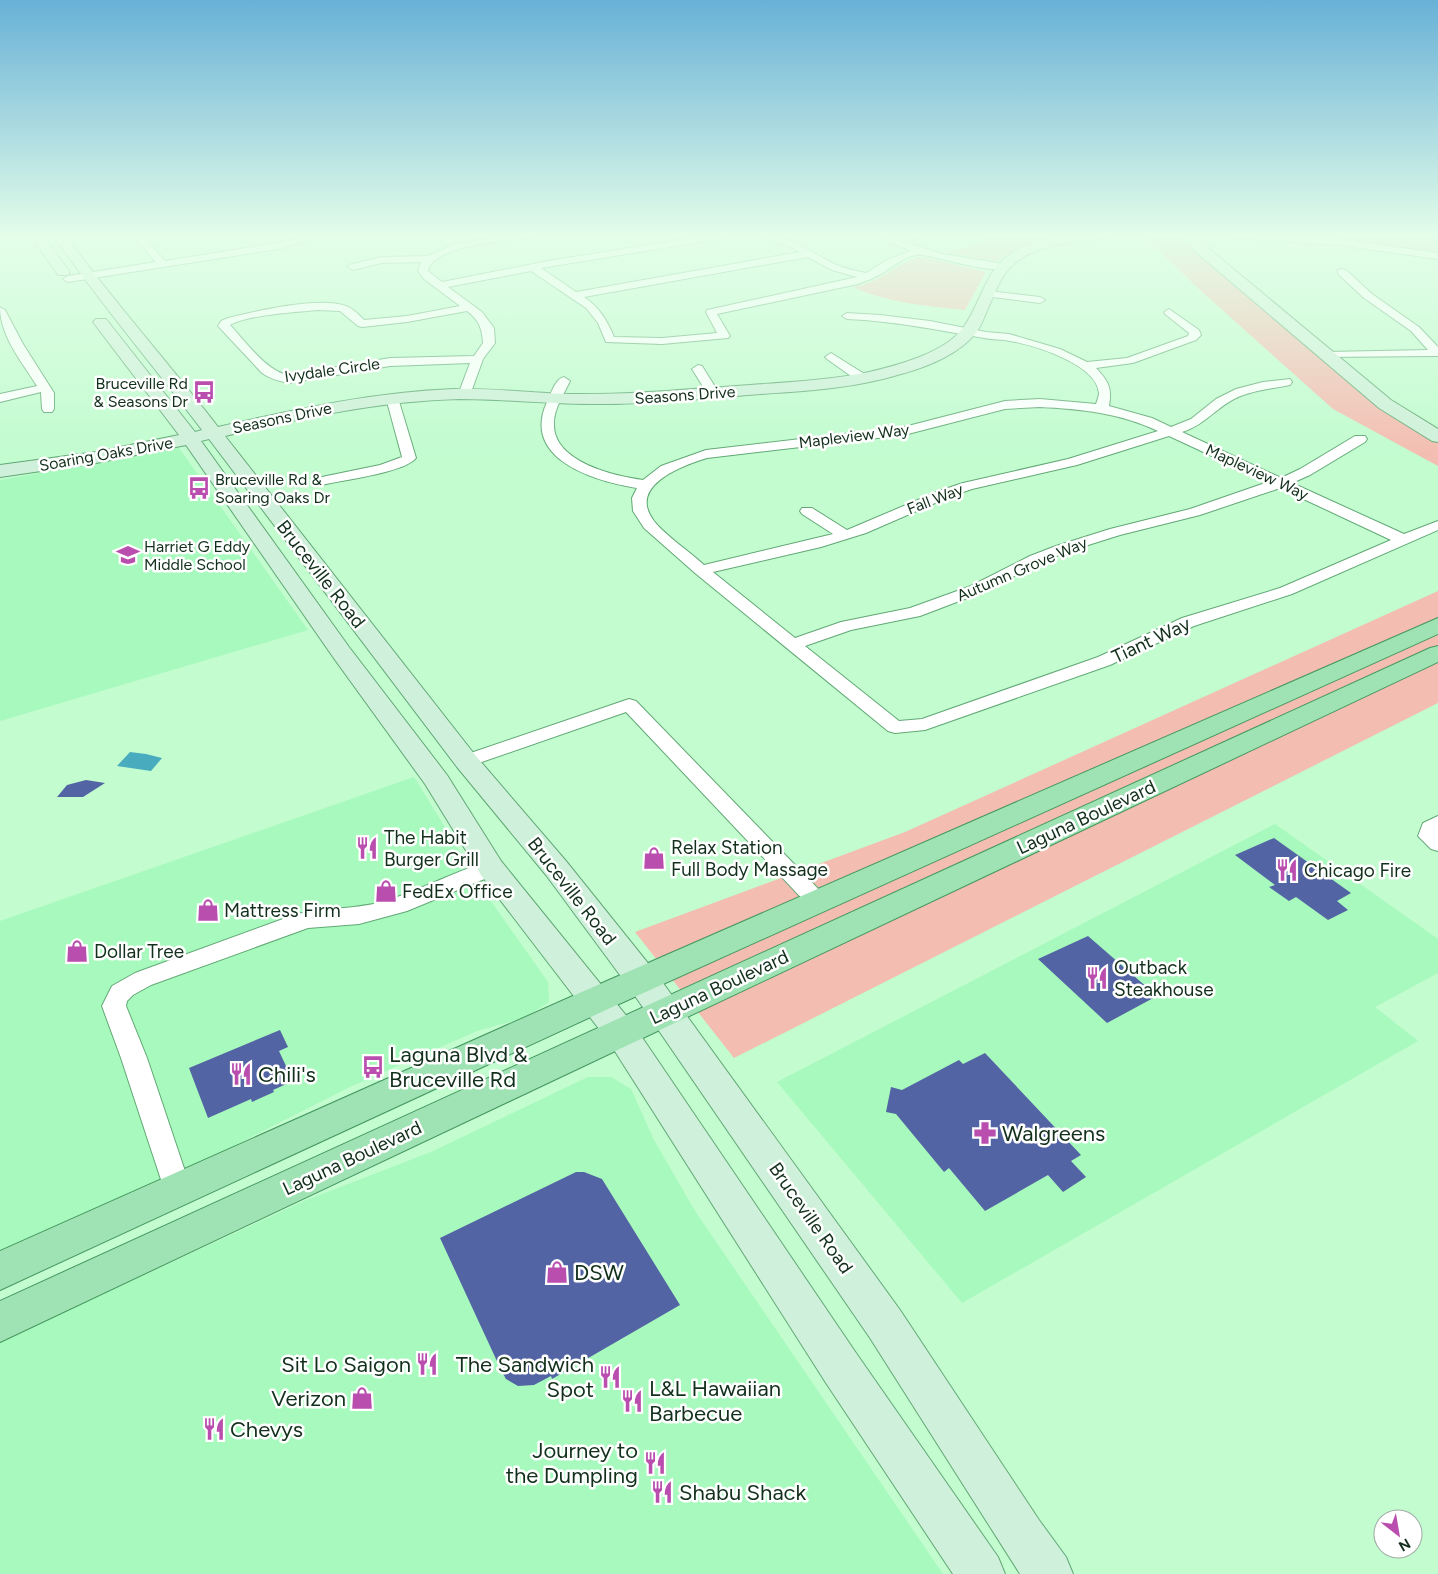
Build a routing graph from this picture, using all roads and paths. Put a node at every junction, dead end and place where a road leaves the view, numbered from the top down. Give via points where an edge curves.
1 (115, 308) edge
2 (316, 308) edge
3 (344, 308) edge
4 (466, 308) edge
5 (469, 308) edge
6 (591, 308) edge
7 (728, 308) edge
8 (981, 308) edge
9 (1271, 308) edge
10 (1386, 308) edge
11 (91, 309) dead end
12 (1, 312) edge
13 (1169, 312) dead end
14 (847, 316) dead end
15 (969, 331) junction
16 (1437, 353) edge
17 (1326, 355) junction
18 (831, 357) dead end
19 (477, 359) junction
20 (1085, 366) junction
21 (698, 370) dead end
22 (862, 378) junction
23 (564, 381) dead end
24 (1286, 382) dead end
25 (45, 388) junction
26 (713, 394) junction
27 (464, 395) junction
28 (0, 398) edge
29 (392, 398) junction
30 (556, 399) junction
31 (48, 408) dead end
32 (1102, 408) junction
33 (1171, 432) junction
34 (201, 436) junction
35 (1438, 437) edge
36 (1360, 439) dead end
37 (0, 471) edge
38 (322, 481) dead end
39 (1280, 483) junction
40 (646, 485) junction
41 (807, 511) dead end
42 (1438, 525) edge
43 (845, 535) junction
44 (1402, 540) junction
45 (701, 570) junction
46 (1438, 625) edge
47 (793, 644) junction
48 (1438, 653) edge
49 (466, 761) junction
50 (1438, 823) edge
51 (1438, 844) edge
52 (491, 868) junction
53 (818, 902) junction
54 (654, 996) junction
55 (596, 1000) junction
56 (620, 1033) junction
57 (178, 1192) junction
58 (0, 1271) edge
59 (0, 1322) edge
60 (981, 1574) edge
61 (1049, 1574) edge

1 - 34 main road, Bruceville Road via 159,362
2 - 19 street, Ivydale Circle via 232,320 224,326 273,376 279,378 383,363
3 - 4 street, Ivydale Circle via 362,324
5 - 19 street via 484,321 490,335 489,343
6 - 7 street via 599,316 610,340 683,340 724,336 711,312
8 - 15 main road, Seasons Drive
9 - 17 main road
10 - 16 street via 1415,329
11 - 34 main road, Bruceville Road
12 - 25 street via 13,345
13 - 20 street via 1194,332 1192,338 1129,361
14 - 15 street
15 - 20 street via 1043,346
15 - 22 main road, Seasons Drive via 952,347 926,360
16 - 17 street
17 - 35 main road via 1385,404
18 - 22 street
19 - 27 street
20 - 32 street via 1105,388
21 - 26 street
22 - 26 main road, Seasons Drive
23 - 30 street
24 - 33 street, Fall Way via 1235,394 1198,422
25 - 28 street
25 - 31 street
26 - 30 main road, Seasons Drive
27 - 29 main road, Seasons Drive
27 - 30 main road, Seasons Drive
29 - 34 main road, Seasons Drive via 354,403
29 - 38 street via 409,458 392,466
30 - 40 street via 548,420 548,431 552,443 562,454 595,473
32 - 33 street, Mapleview Way via 1136,417
32 - 40 street, Mapleview Way via 1058,403 1011,405 904,431 719,451 672,465
33 - 39 street, Mapleview Way
33 - 43 street, Fall Way via 1072,462 968,486
34 - 37 main road, Soaring Oaks Drive via 70,462
34 - 49 main road, Bruceville Road
34 - 52 main road, Bruceville Road via 337,647 437,781
36 - 39 street, Autumn Grove Way
39 - 44 street, Mapleview Way
39 - 47 street, Autumn Grove Way via 1195,512 1070,546 977,589 914,612 840,628
40 - 45 street via 639,505 644,519
41 - 43 street
42 - 44 street, Tiant Way
43 - 45 street, Fall Way
44 - 47 street, Tiant Way via 1286,591 1188,622 1104,661 925,724 895,727
45 - 47 street
46 - 53 main road, Laguna Boulevard
48 - 54 main road, Laguna Boulevard
49 - 53 street via 629,705
49 - 54 main road, Bruceville Road via 556,868
50 - 51 street via 1430,828 1428,836
52 - 55 main road, Bruceville Road
52 - 57 street via 392,908 360,916 302,921 143,979 120,994 114,1006
53 - 54 main road, Laguna Boulevard
54 - 55 main road, Laguna Boulevard
54 - 56 main road, Laguna Boulevard
54 - 61 main road, Bruceville Road via 885,1324
55 - 56 main road, Bruceville Road
55 - 57 main road, Laguna Boulevard
56 - 59 main road, Laguna Boulevard
56 - 60 main road, Bruceville Road
57 - 58 main road, Laguna Boulevard

